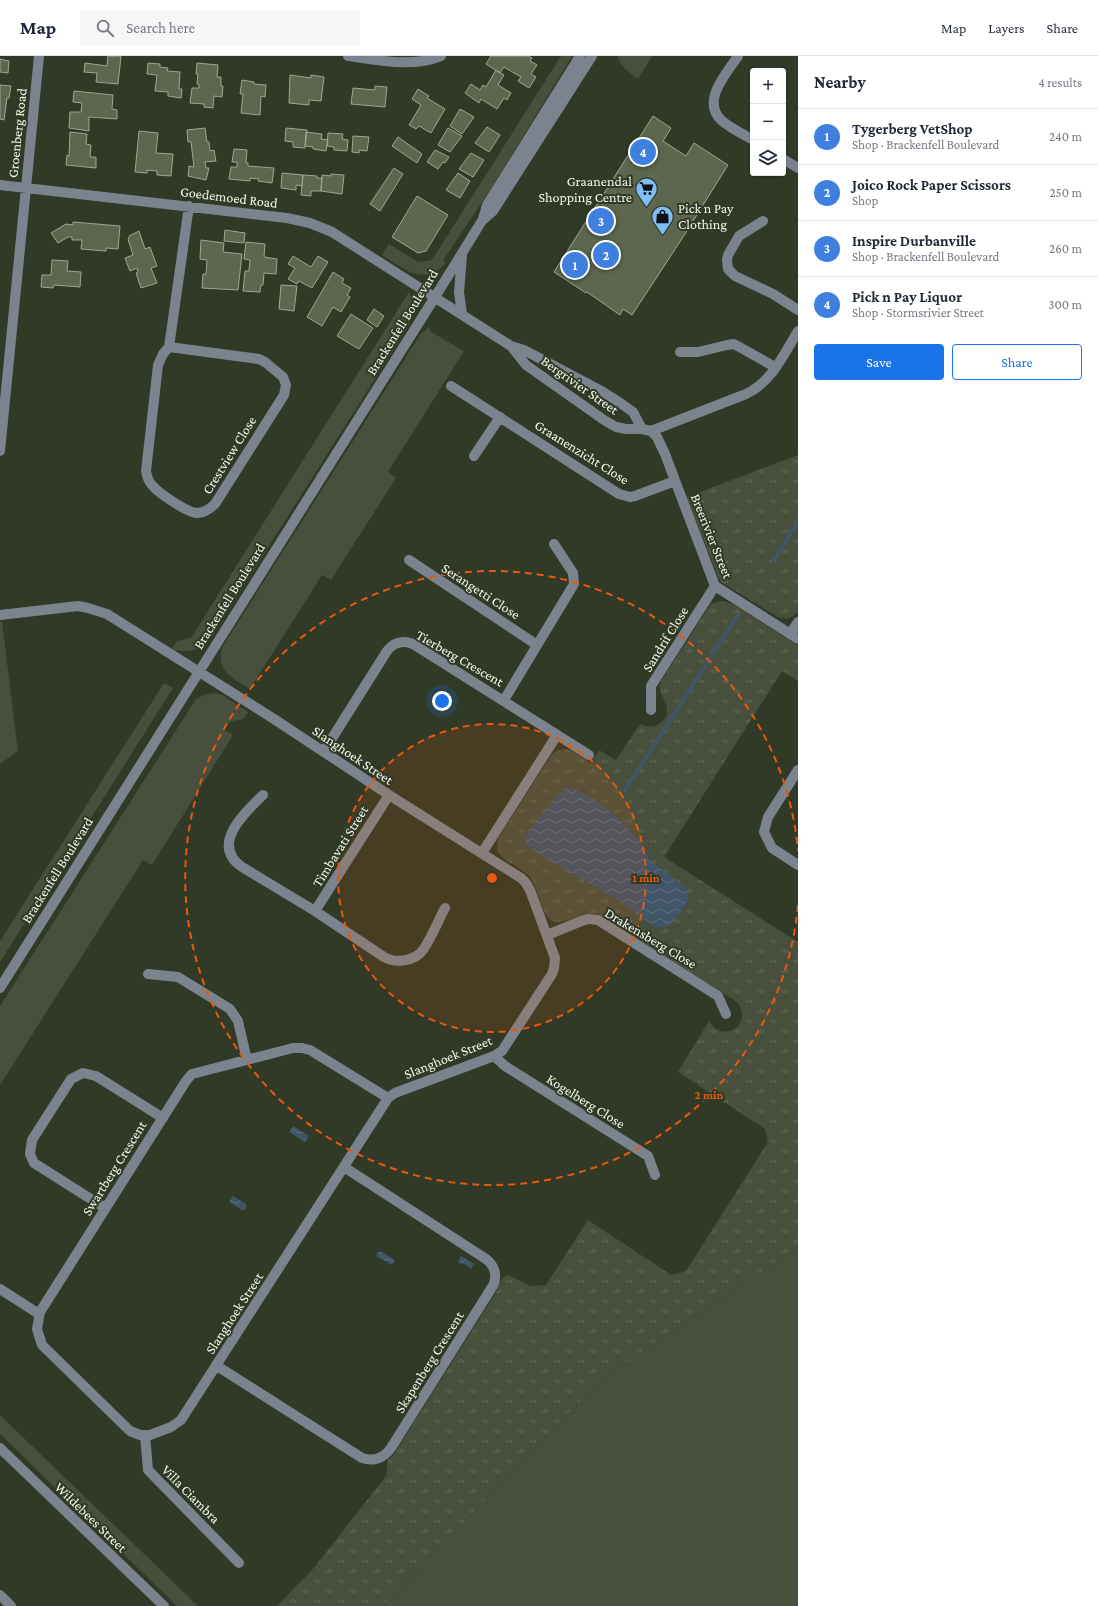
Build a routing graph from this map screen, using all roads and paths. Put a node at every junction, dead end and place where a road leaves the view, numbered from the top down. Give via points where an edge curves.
1 (39, 56) edge
2 (348, 56) edge
3 (441, 56) edge
4 (580, 56) edge
5 (592, 56) edge
6 (738, 56) edge
7 (750, 138) edge
8 (786, 161) edge
9 (798, 168) edge
10 (0, 185) edge
11 (26, 188) junction
12 (189, 206) junction
13 (483, 219) junction
14 (763, 221) dead end
15 (462, 254) junction
16 (435, 298) junction
17 (798, 310) edge
18 (462, 314) junction
19 (798, 332) edge
20 (511, 346) junction
21 (169, 347) junction
22 (680, 352) dead end
23 (775, 367) junction
24 (451, 386) dead end
25 (500, 417) junction
26 (1, 421) edge
27 (646, 430) junction
28 (0, 451) edge
29 (474, 456) dead end
30 (675, 481) junction
31 (554, 544) dead end
32 (409, 560) dead end
33 (715, 586) junction
34 (0, 615) edge
35 (798, 622) edge
36 (794, 636) edge
37 (537, 645) junction
38 (198, 672) junction
39 (504, 700) junction
40 (651, 710) dead end
41 (557, 735) junction
42 (324, 751) junction
43 (589, 755) dead end
44 (798, 770) edge
45 (263, 795) dead end
46 (389, 795) junction
47 (482, 853) junction
48 (798, 865) edge
49 (445, 908) dead end
50 (315, 911) junction
51 (547, 935) junction
52 (148, 974) dead end
53 (0, 988) edge
54 (726, 1014) dead end
55 (494, 1056) junction
56 (246, 1060) junction
57 (388, 1098) junction
58 (163, 1118) junction
59 (344, 1167) junction
60 (655, 1175) dead end
61 (105, 1208) junction
62 (0, 1289) edge
63 (39, 1314) junction
64 (217, 1366) junction
65 (145, 1435) junction
66 (0, 1448) edge
67 (239, 1563) dead end
68 (0, 1595) edge
69 (11, 1606) edge
70 (164, 1606) edge

1 - 11 street, Groenberg Road
2 - 3 street via 405,63
4 - 13 street, Brackenfell Boulevard via 488,205
5 - 13 street, Brackenfell Boulevard via 493,211
6 - 7 street via 716,90 714,104 721,119
8 - 9 street
10 - 11 street, Goedemoed Road
11 - 12 street, Goedemoed Road
11 - 26 street, Groenberg Road
12 - 16 street, Goedemoed Road via 287,218 316,225 332,232
12 - 21 street, Crestview Close
13 - 15 street, Brackenfell Boulevard
14 - 17 street via 739,236 728,255 728,269 735,276 773,294
15 - 16 street, Brackenfell Boulevard
15 - 18 street via 459,282
16 - 18 street, Bergrivier Street
16 - 38 street, Brackenfell Boulevard
18 - 20 street, Bergrivier Street
19 - 23 street
20 - 27 street, Bergrivier Street via 524,350 603,392 633,412
20 - 27 street, Bergrivier Street via 526,365 604,420 616,427
21 - 21 street, Crestview Close via 158,365 146,471 150,484 157,490 190,511 202,512 215,504 264,427 284,395 285,381 280,374 259,359
22 - 23 street via 698,352 734,344
23 - 27 street via 765,381 753,391
24 - 25 street, Graanenzicht Close
25 - 29 street
25 - 30 street, Graanenzicht Close via 619,494 635,496
26 - 28 street, Groenberg Road
27 - 30 street, Breerivier Street via 659,440
30 - 33 street, Breerivier Street
31 - 37 street via 573,573 574,584
32 - 37 street, Serangetti Close
33 - 36 street, Breerivier Street
33 - 40 street, Sandrif Close via 652,686
34 - 38 street, Slanghoek Street via 78,606 98,610
35 - 36 street
37 - 39 street
38 - 42 street, Slanghoek Street
38 - 53 street, Brackenfell Boulevard
39 - 41 street, Tierberg Crescent
39 - 42 street, Tierberg Crescent via 413,644 399,642 387,651
41 - 43 street, Tierberg Crescent
41 - 47 street
42 - 46 street, Slanghoek Street
44 - 48 street via 768,817 764,832 772,848
45 - 50 street via 247,809 230,834 228,846 232,858 242,867
46 - 47 street, Slanghoek Street
46 - 50 street, Timbavati Street
47 - 51 street, Slanghoek Street via 526,883
49 - 50 street via 421,952 398,962 384,957
51 - 54 street, Drakensberg Close via 584,920 598,920 718,996
51 - 55 street, Slanghoek Street via 555,958 554,968 506,1047
52 - 56 street via 178,977 230,1009 238,1021
55 - 57 street, Slanghoek Street via 395,1093
55 - 60 street, Kogelberg Close via 505,1066 648,1156
56 - 57 street, Swartberg Crescent via 293,1048 306,1049
56 - 58 street, Swartberg Crescent via 192,1074
57 - 59 street, Slanghoek Street
58 - 61 street, Swartberg Crescent
58 - 61 street via 96,1076 83,1073 71,1079 29,1149 34,1163
59 - 64 street, Slanghoek Street
59 - 64 street, Skapenberg Crescent via 486,1259 496,1274 494,1284 391,1448 379,1459 362,1458
61 - 63 street, Swartberg Crescent
62 - 63 street
63 - 65 street via 37,1329 42,1345 126,1427 136,1434
64 - 65 street, Slanghoek Street via 181,1420 171,1427
65 - 67 street, Villa Ciambra via 148,1470
66 - 70 street, Wildebees Street
68 - 69 street

